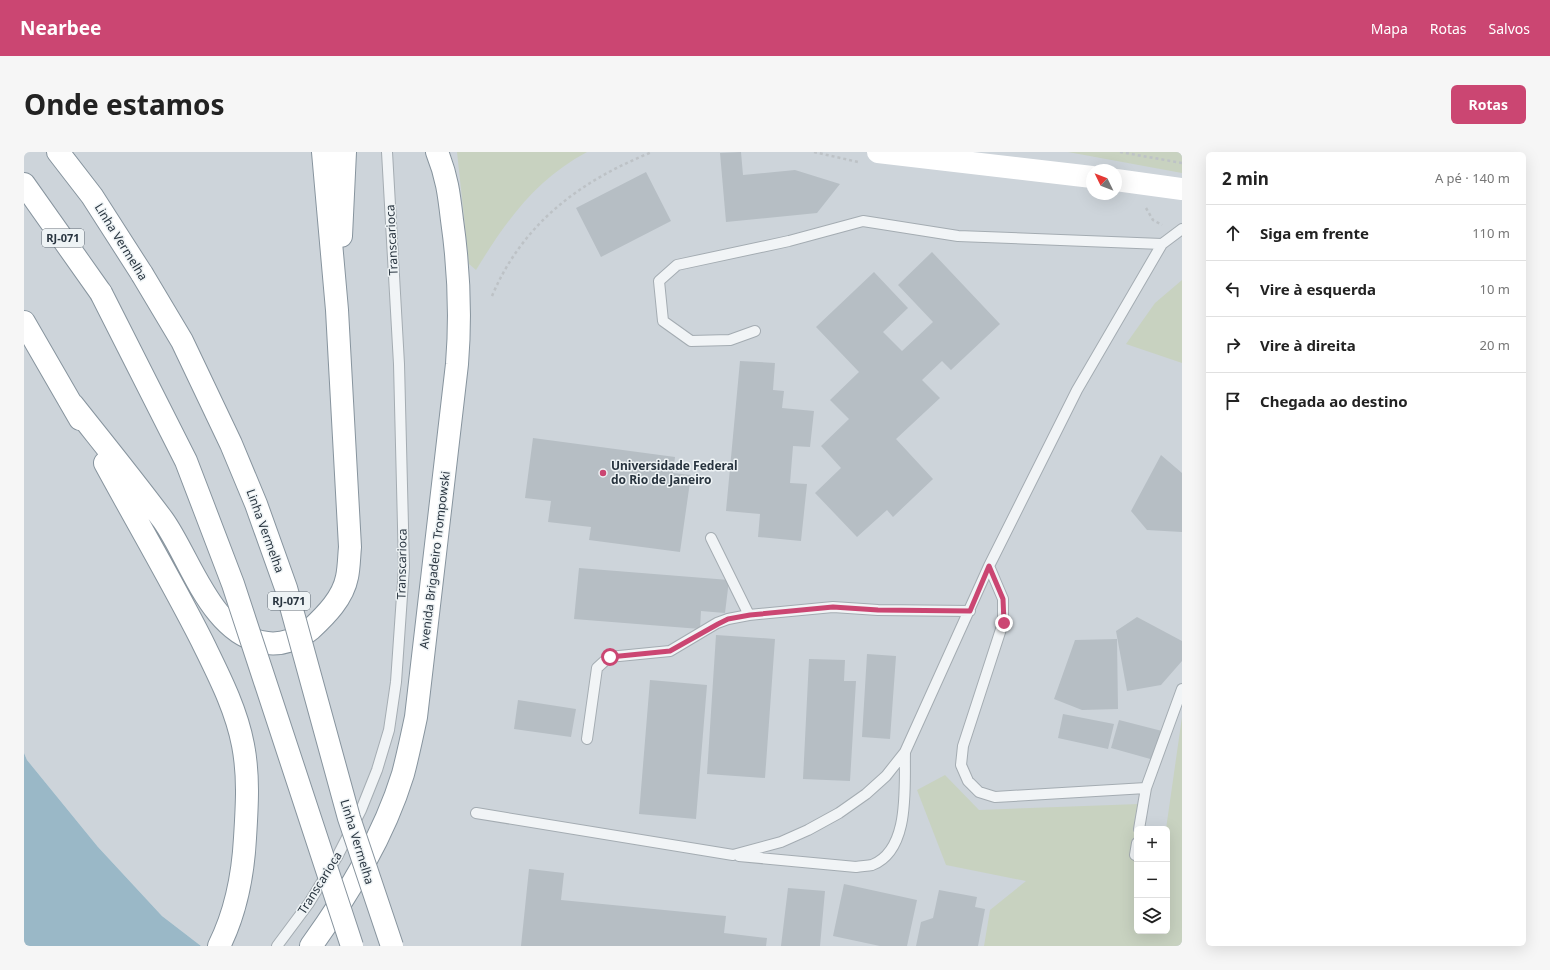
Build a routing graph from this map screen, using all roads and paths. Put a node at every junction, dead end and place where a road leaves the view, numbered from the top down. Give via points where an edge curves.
1 (58, 152) edge
2 (68, 152) edge
3 (323, 152) edge
4 (345, 152) edge
5 (387, 152) edge
6 (437, 152) edge
7 (443, 152) edge
8 (652, 152) edge
9 (878, 152) edge
10 (988, 152) edge
11 (1120, 152) edge
12 (1182, 163) edge
13 (1016, 168) junction
14 (446, 176) junction
15 (1086, 176) edge
16 (1122, 181) edge
17 (24, 184) edge
18 (1182, 189) edge
19 (92, 196) junction
20 (1182, 229) edge
21 (1162, 244) junction
22 (492, 296) dead end
23 (337, 310) junction
24 (24, 322) edge
25 (755, 331) dead end
26 (73, 405) junction
27 (712, 538) dead end
28 (989, 566) junction
29 (970, 611) junction
30 (750, 615) junction
31 (1182, 689) edge
32 (587, 739) dead end
33 (906, 752) junction
34 (1146, 788) junction
35 (476, 813) dead end
36 (1140, 826) edge
37 (733, 855) junction
38 (219, 946) edge
39 (277, 946) edge
40 (311, 946) edge
41 (352, 946) edge
42 (392, 946) edge

1 - 19 main road, Linha Vermelha / RJ-071
2 - 19 main road
3 - 23 main road
4 - 23 main road
5 - 39 lane, Transcarioca via 399,364 404,567 396,682 390,723 377,770 361,810 309,903
6 - 14 main road, Avenida Brigadeiro Trompowski
7 - 14 main road
8 - 22 path via 616,167 573,194 554,210 516,250
9 - 13 main road
10 - 13 main road
11 - 12 path
13 - 15 main road
14 - 40 main road, Avenida Brigadeiro Trompowski via 457,253 460,331 416,717 402,774 384,823 338,908
16 - 18 main road
17 - 41 main road, RJ-071, bridge via 101,293 186,461 233,584
19 - 42 main road, Linha Vermelha / RJ-071, bridge via 182,341 231,444 256,504 286,588 349,818
20 - 21 lane
21 - 25 lane via 958,236 863,221 789,241 677,265 659,281 663,321 691,341 730,340
21 - 28 lane via 1077,390
23 - 26 main road via 350,547 347,578 336,603 322,620 307,633 292,640 276,644 260,642 239,632 226,622 214,607 164,521
24 - 26 main road
26 - 38 main road via 222,681 243,743 248,798 244,852 238,894 227,930
27 - 30 lane
28 - 29 lane
28 - 34 lane via 1003,599 1004,623 963,746 961,765 968,780 979,792 995,797
29 - 30 lane via 833,607
29 - 33 lane
30 - 32 lane via 728,619 670,651 610,657 603,661 597,668
31 - 34 lane
33 - 37 lane via 886,776 839,813 781,842
33 - 37 lane via 903,822 896,841 886,856 872,865 856,867
34 - 36 lane
35 - 37 lane

